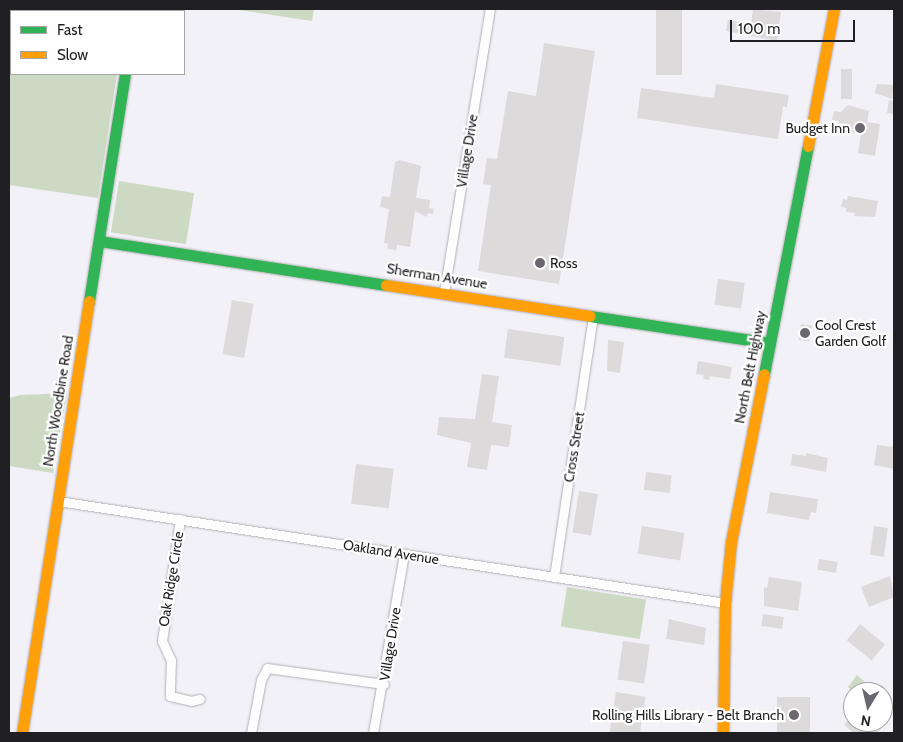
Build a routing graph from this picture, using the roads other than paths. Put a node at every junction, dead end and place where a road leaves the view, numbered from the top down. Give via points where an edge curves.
1 (490, 9) edge
2 (834, 9) edge
3 (125, 75) edge
4 (99, 241) junction
5 (444, 292) junction
6 (593, 317) junction
7 (770, 344) junction
8 (58, 501) junction
9 (180, 519) junction
10 (404, 554) junction
11 (554, 576) junction
12 (725, 603) junction
13 (384, 684) junction
14 (200, 699) dead end
15 (22, 733) edge
16 (252, 733) edge
17 (373, 733) edge
18 (723, 733) edge

1 - 5 street, Village Drive
2 - 7 street, North Belt Highway
3 - 4 street, North Woodbine Road
4 - 5 street, Sherman Avenue
4 - 8 street, North Woodbine Road
5 - 6 street, Sherman Avenue
6 - 7 street, Sherman Avenue
6 - 11 street, Cross Street
7 - 12 street, North Belt Highway via 732,542
8 - 9 street, Oakland Avenue
8 - 15 street, North Woodbine Road
9 - 10 street, Oakland Avenue
9 - 14 street, Oak Ridge Circle via 162,642 171,660 170,696 191,701
10 - 11 street, Oakland Avenue
10 - 13 street, Village Drive
11 - 12 street, Oakland Avenue
12 - 18 street, North Belt Highway
13 - 16 street via 267,668 260,680
13 - 17 street, Village Drive

